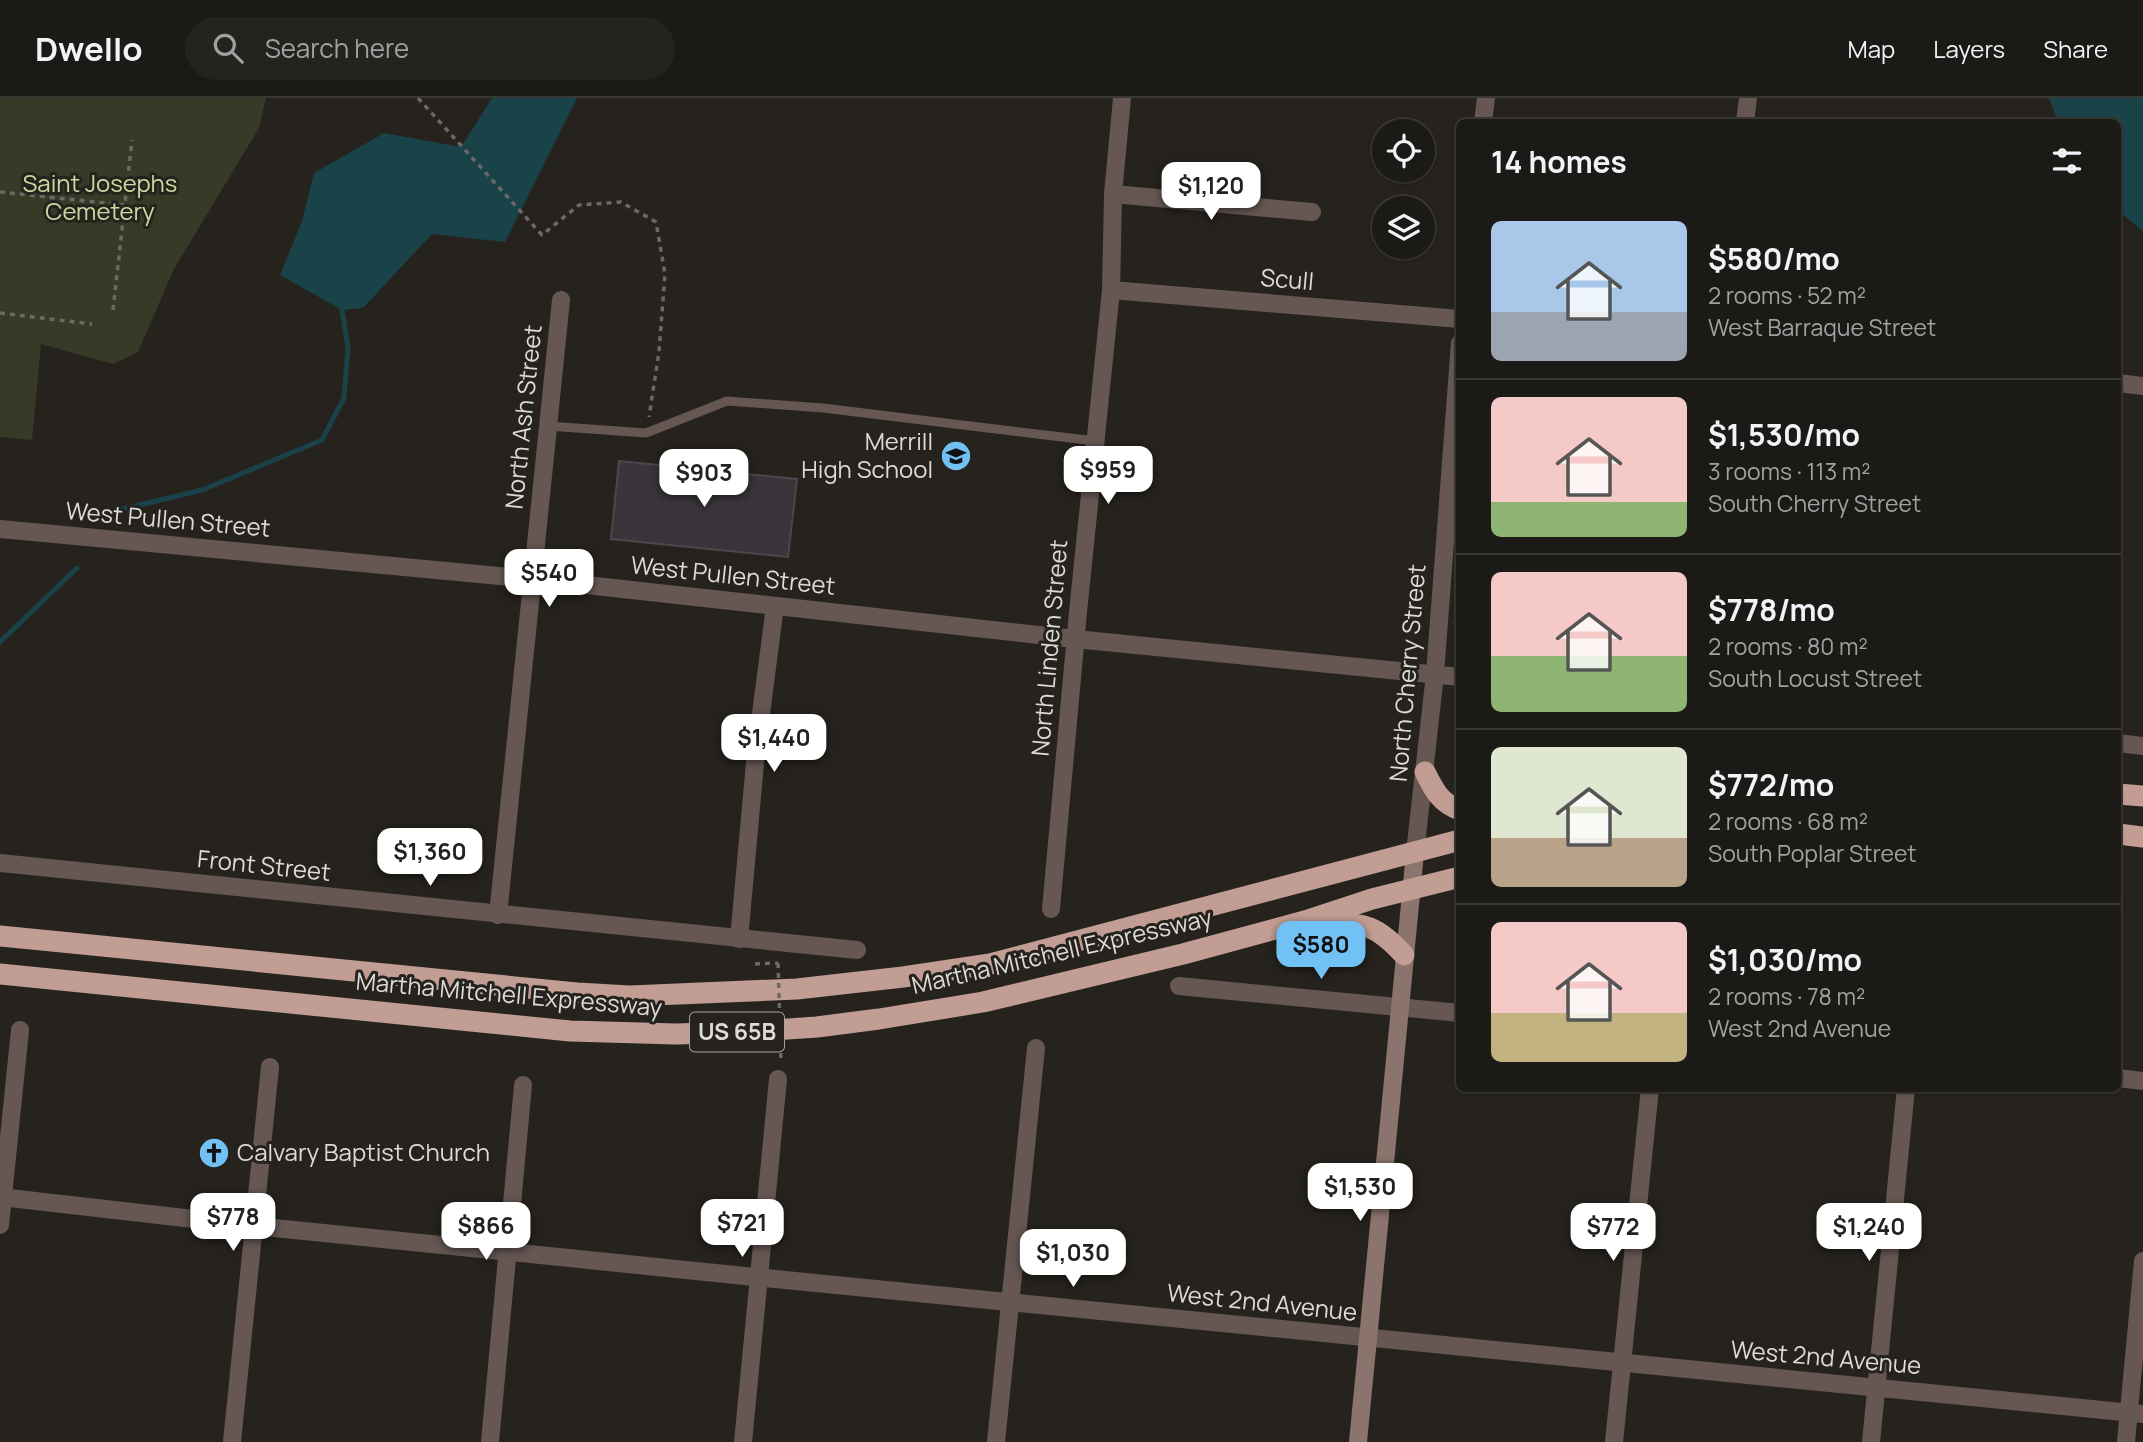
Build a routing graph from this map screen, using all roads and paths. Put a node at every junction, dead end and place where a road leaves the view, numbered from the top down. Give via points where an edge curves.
1 (418, 98) edge
2 (1122, 98) edge
3 (1486, 98) edge
4 (1748, 98) edge
5 (1483, 119) edge
6 (1745, 119) edge
7 (132, 140) dead end
8 (0, 192) edge
9 (1113, 194) junction
10 (124, 205) junction
11 (1312, 212) dead end
12 (1111, 290) junction
13 (561, 300) dead end
14 (113, 310) dead end
15 (0, 313) edge
16 (1456, 319) edge
17 (92, 324) dead end
18 (2121, 383) edge
19 (2143, 386) edge
20 (1456, 396) edge
21 (548, 426) junction
22 (646, 433) junction
23 (1095, 441) junction
24 (0, 529) edge
25 (532, 579) junction
26 (775, 606) junction
27 (1075, 639) junction
28 (1435, 674) junction
29 (1456, 677) edge
30 (2121, 743) edge
31 (2143, 746) edge
32 (1425, 772) junction
33 (2121, 794) edge
34 (2143, 796) edge
35 (1456, 809) edge
36 (2121, 834) edge
37 (2143, 837) edge
38 (1456, 841) edge
39 (1415, 853) junction
40 (0, 863) edge
41 (1456, 878) edge
42 (1410, 889) junction
43 (1051, 909) dead end
44 (498, 915) junction
45 (1306, 921) junction
46 (0, 936) edge
47 (739, 939) junction
48 (857, 950) dead end
49 (1404, 955) junction
50 (755, 964) dead end
51 (0, 974) edge
52 (1179, 986) dead end
53 (1399, 1008) junction
54 (1456, 1013) edge
55 (20, 1030) dead end
56 (1036, 1048) dead end
57 (781, 1061) dead end
58 (270, 1067) dead end
59 (2121, 1078) edge
60 (778, 1079) dead end
61 (2143, 1081) edge
62 (523, 1085) dead end
63 (1650, 1092) edge
64 (1906, 1092) edge
65 (1, 1197) edge
66 (0, 1225) edge
67 (255, 1226) junction
68 (506, 1251) junction
69 (2143, 1261) edge
70 (760, 1278) junction
71 (1010, 1302) junction
72 (1368, 1338) junction
73 (1622, 1364) junction
74 (1876, 1387) junction
75 (2136, 1413) edge
76 (232, 1442) edge
77 (490, 1442) edge
78 (743, 1442) edge
79 (996, 1442) edge
80 (1359, 1442) edge
81 (1614, 1442) edge
82 (1871, 1442) edge
83 (2126, 1442) edge

1 - 22 path via 542,235 579,205 621,202 656,222 665,274
2 - 9 street, North Linden Street
3 - 5 street
4 - 6 street
7 - 10 path
8 - 10 path
9 - 11 street
9 - 12 street, North Linden Street
10 - 14 path
12 - 16 street, Scull
12 - 23 street, North Linden Street
13 - 21 street, North Ash Street
15 - 17 path
18 - 19 street
20 - 28 street, North Cherry Street
21 - 22 lane
21 - 25 street, North Ash Street
22 - 23 lane via 727,401 824,408
23 - 27 street, North Linden Street
24 - 25 street, West Pullen Street
25 - 26 street, West Pullen Street
25 - 44 street, North Ash Street
26 - 27 street, West Pullen Street
26 - 47 street
27 - 28 street, West Pullen Street
27 - 43 street, North Linden Street
28 - 29 street, West Pullen Street
28 - 32 street, North Cherry Street
30 - 31 street
32 - 35 highway via 1436,794
32 - 39 street, North Cherry Street
33 - 34 highway
36 - 37 highway
38 - 39 highway, Martha Mitchell Expressway / US 65B
39 - 42 main road, North Cherry Street
39 - 46 highway, Martha Mitchell Expressway / US 65B via 990,964 783,990 630,996 577,993
40 - 44 street, Front Street
41 - 42 highway, Martha Mitchell Expressway / US 65B
42 - 45 highway, Martha Mitchell Expressway / US 65B
42 - 49 main road, North Cherry Street
44 - 47 street, Front Street
45 - 49 highway via 1364,925 1387,936
45 - 51 highway, Martha Mitchell Expressway / US 65B via 983,1002 867,1021 743,1032 570,1031
47 - 48 street, Front Street
49 - 53 main road, North Cherry Street
50 - 57 path, bridge via 778,963
52 - 53 street
53 - 54 street
53 - 72 main road, North Cherry Street
55 - 65 street
56 - 71 street
58 - 67 street
59 - 61 street
60 - 70 street
62 - 68 street
63 - 73 street
64 - 74 street
65 - 66 street
65 - 67 street, West 2nd Avenue
67 - 68 street, West 2nd Avenue
67 - 76 street
68 - 70 street, West 2nd Avenue
68 - 77 street
69 - 75 street
70 - 71 street, West 2nd Avenue
70 - 78 street
71 - 72 street, West 2nd Avenue
71 - 79 street
72 - 73 street, West 2nd Avenue
72 - 80 main road, North Cherry Street
73 - 74 street, West 2nd Avenue
73 - 81 street
74 - 75 street, West 2nd Avenue
74 - 82 street
75 - 83 street

